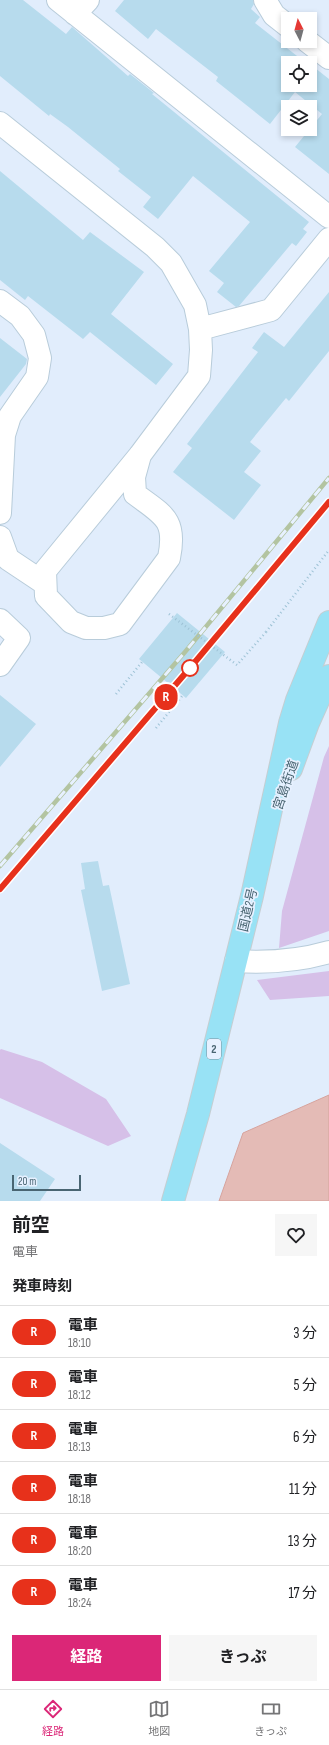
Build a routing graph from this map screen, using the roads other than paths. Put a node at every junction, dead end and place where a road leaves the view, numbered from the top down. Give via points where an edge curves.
1 (58, 0) edge
2 (265, 0) edge
3 (82, 7) edge
4 (281, 21) edge
5 (316, 48) edge
6 (329, 58) edge
7 (0, 123) edge
8 (329, 217) edge
9 (329, 239) edge
10 (0, 300) edge
11 (200, 330) junction
12 (140, 455) junction
13 (135, 494) junction
14 (98, 507) junction
15 (0, 513) edge
16 (1, 547) edge
17 (44, 583) junction
18 (0, 620) edge
19 (329, 622) edge
20 (0, 665) edge
21 (329, 676) edge
22 (252, 896) junction
23 (329, 952) edge
24 (236, 961) junction
25 (173, 1201) edge

1 - 3 street
2 - 4 street via 274,16
3 - 8 street
5 - 6 street
7 - 11 street via 155,247 184,283 195,305
9 - 11 street via 271,310
10 - 15 street via 20,316 34,335 40,358 37,378 10,416 4,435
11 - 12 street via 199,376
12 - 13 street via 134,477
12 - 14 street
13 - 14 street
13 - 17 street via 165,517 171,531 172,545 169,558 120,624 104,628 86,628 71,622 46,596
14 - 17 street via 45,571
16 - 17 street via 8,559
18 - 20 street via 19,638
19 - 22 highway, 国道2号 / 2 via 290,724
21 - 22 highway, 宮島街道 / 2 via 286,780
22 - 24 highway, 国道2号 / 2
23 - 24 street via 312,957 266,963
24 - 25 highway, 国道2号 / 2 via 198,1114

